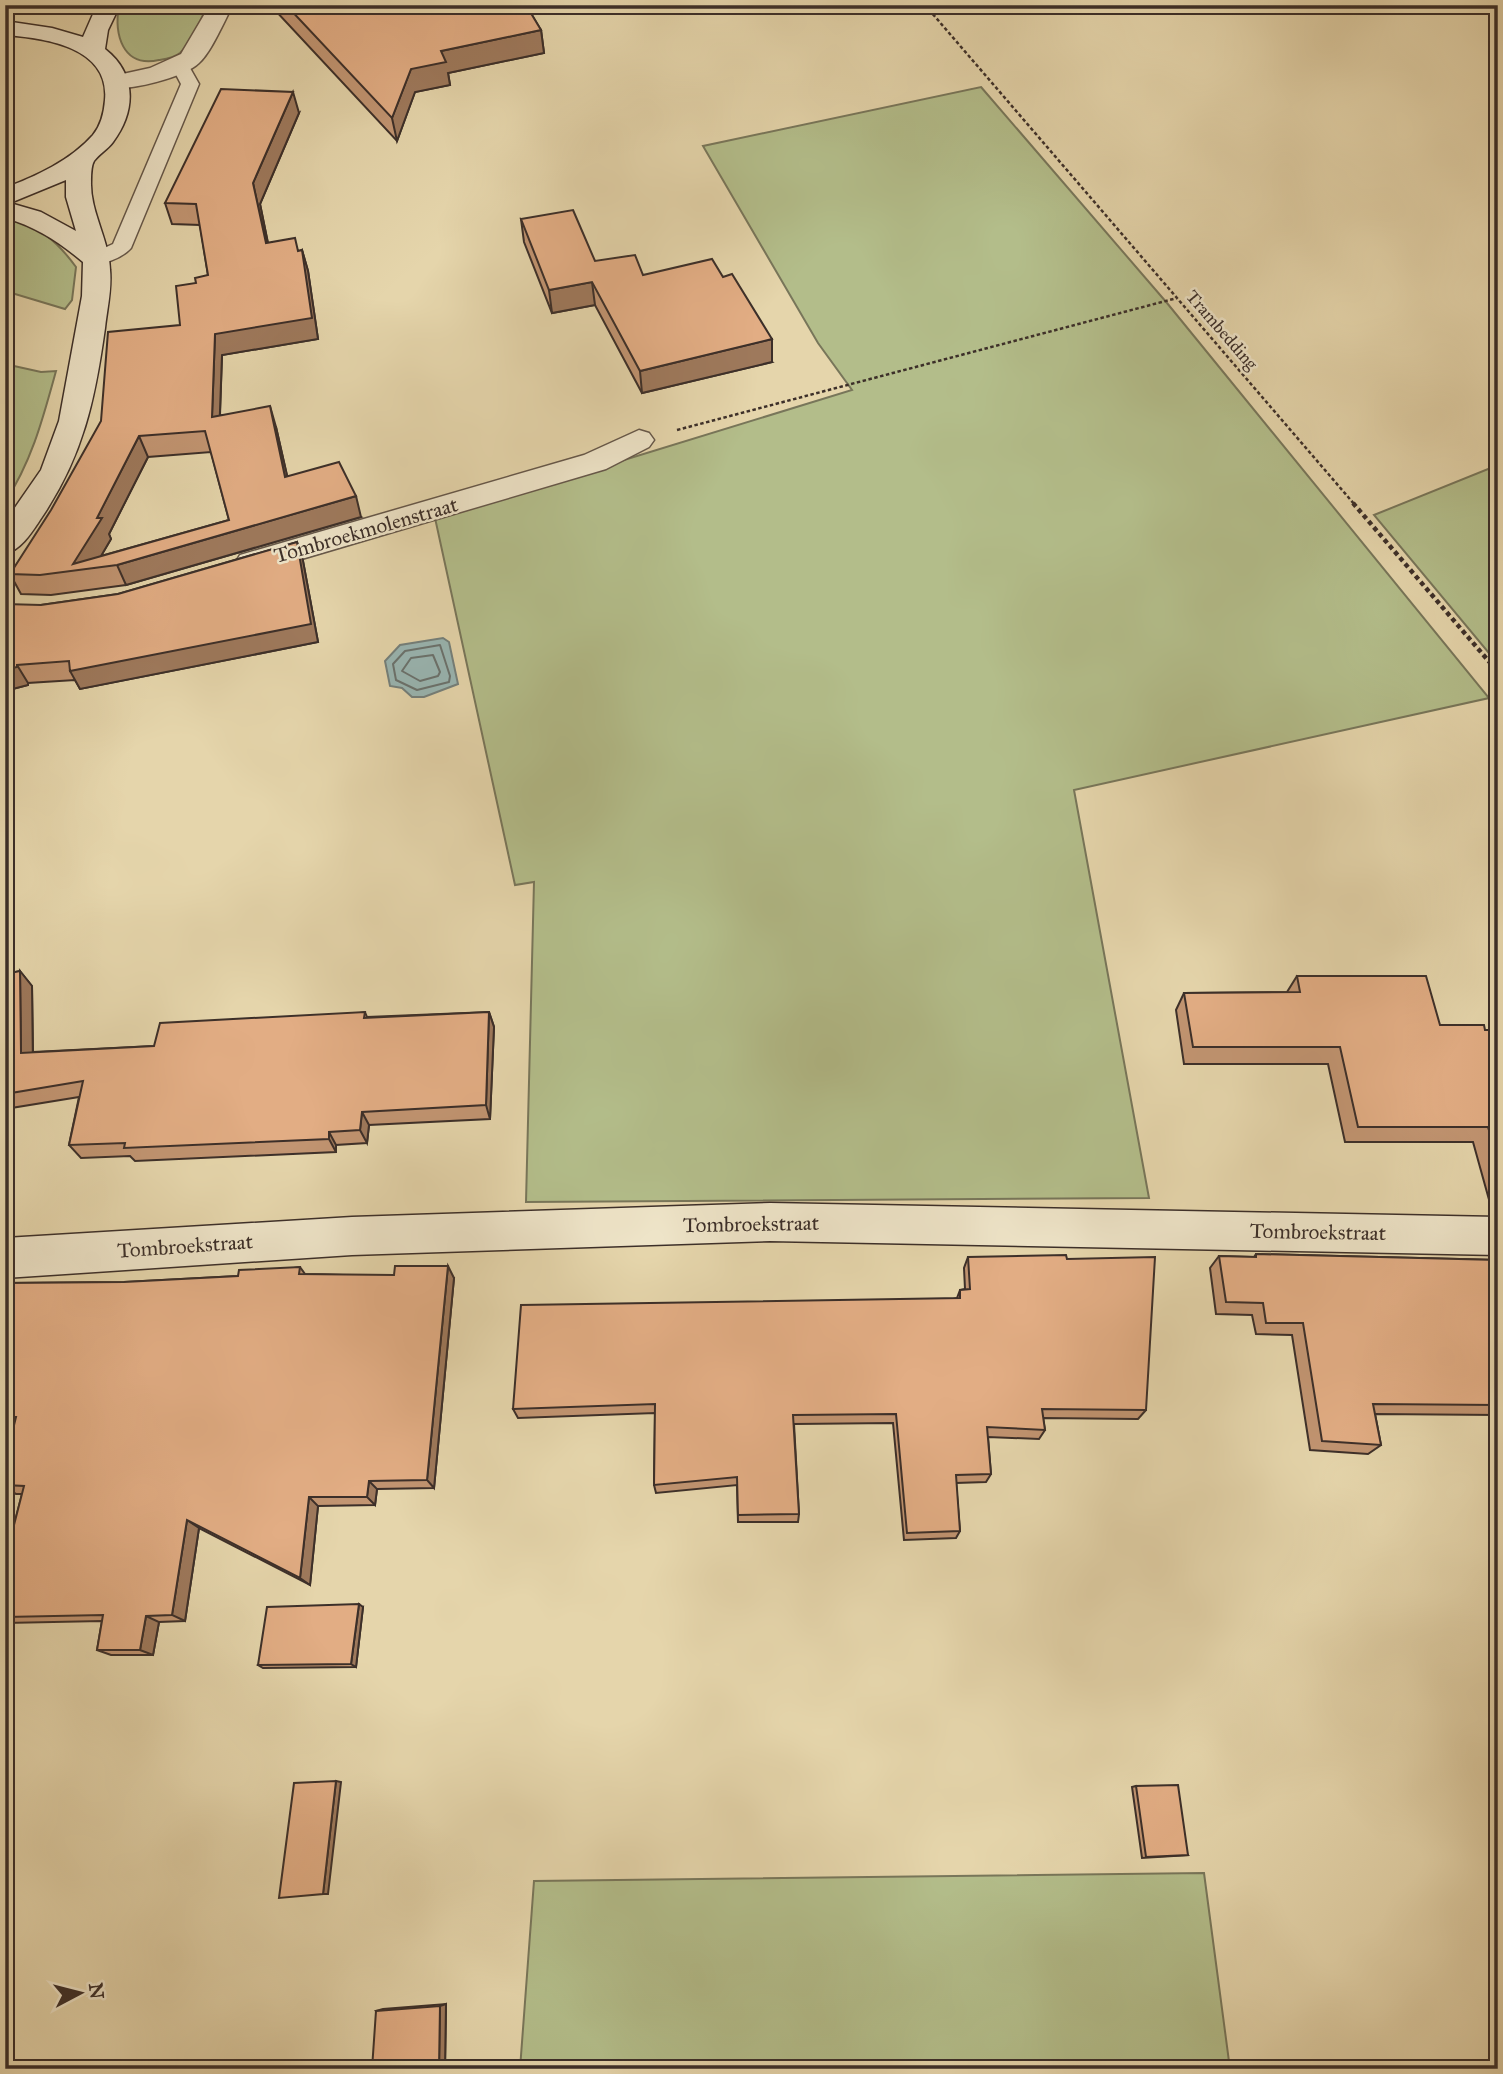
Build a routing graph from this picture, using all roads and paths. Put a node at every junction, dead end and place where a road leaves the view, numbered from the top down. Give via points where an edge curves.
1 (109, 5) edge
2 (222, 5) edge
3 (925, 5) edge
4 (39, 9) dead end
5 (5, 26) edge
6 (93, 51) junction
7 (180, 65) junction
8 (118, 82) junction
9 (81, 159) junction
10 (5, 197) edge
11 (5, 210) edge
12 (96, 259) junction
13 (1177, 298) junction
14 (639, 440) joint
15 (5, 543) edge
16 (220, 572) edge
17 (1498, 673) edge
18 (1498, 1236) edge
19 (5, 1258) edge

1 - 6 street via 96,30
2 - 7 street via 190,60
3 - 13 path, Trambedding
4 - 5 street
5 - 6 street via 54,35
6 - 8 street
7 - 8 street
7 - 12 lane via 190,84 121,248
8 - 9 street via 117,116 103,139
9 - 10 street
9 - 12 street via 79,195
11 - 12 street via 56,228
12 - 15 street via 84,381 73,429 50,483
13 - 14 path
13 - 17 path, Trambedding
14 - 16 street, Tombroekmolenstraat via 595,462
18 - 19 street, Tombroekstraat via 770,1222 352,1236

